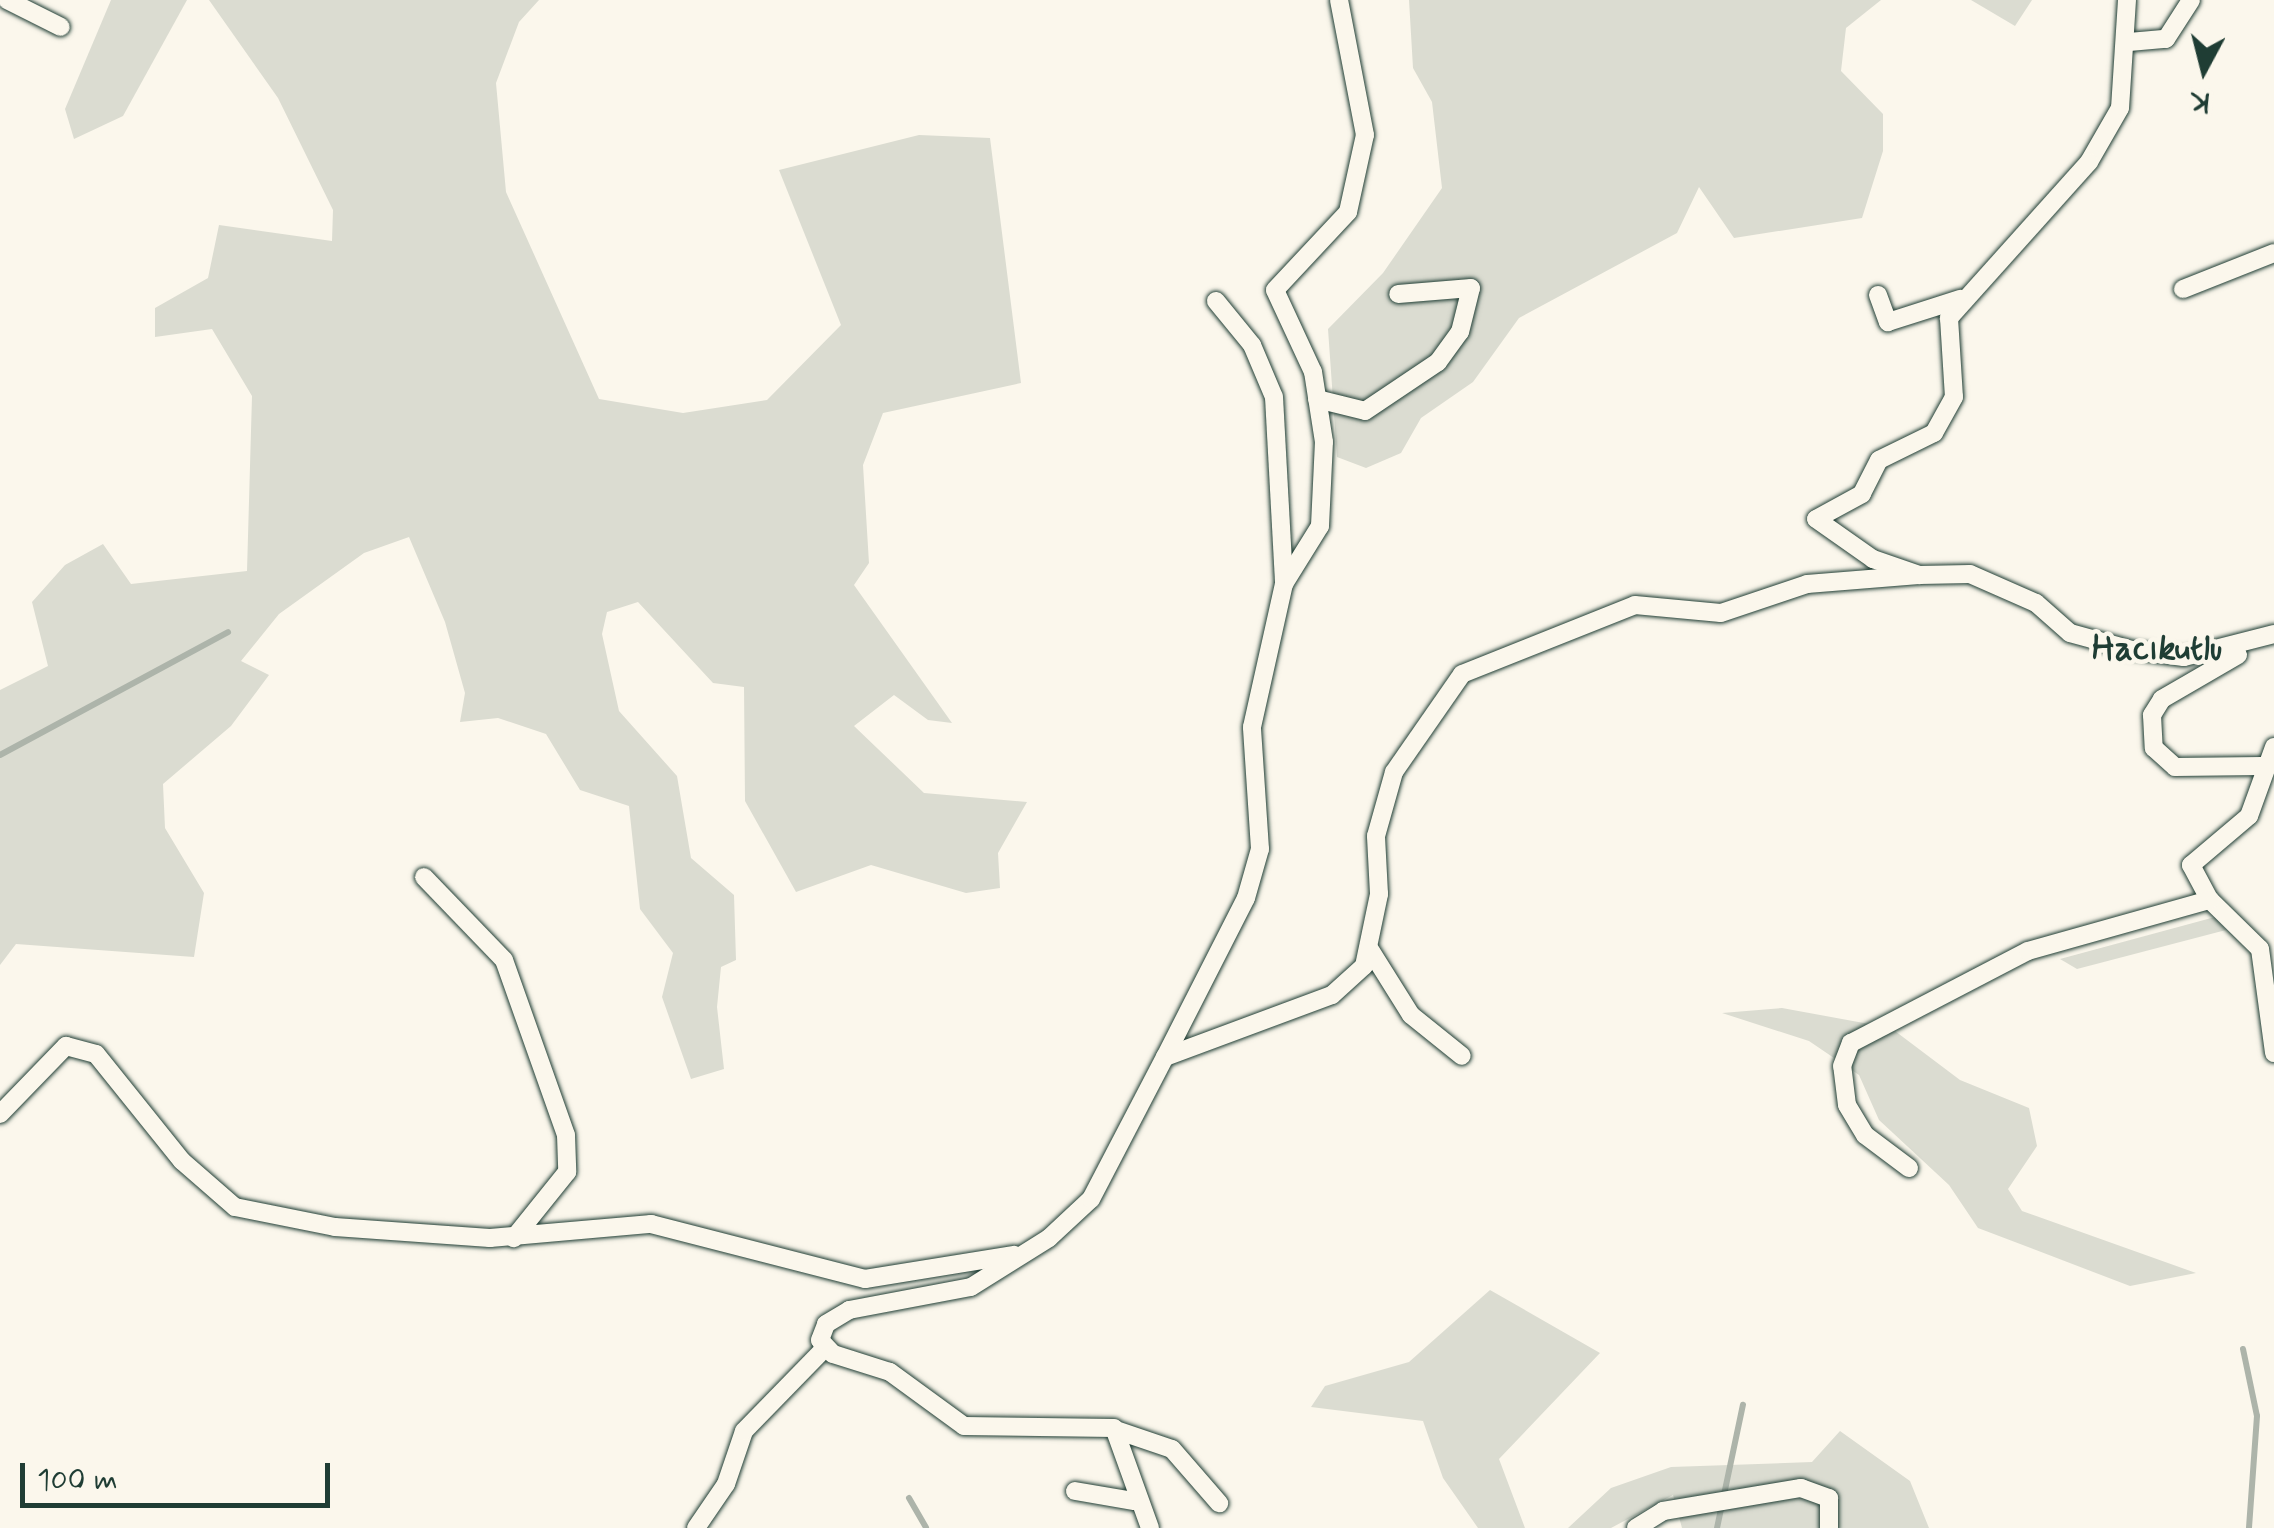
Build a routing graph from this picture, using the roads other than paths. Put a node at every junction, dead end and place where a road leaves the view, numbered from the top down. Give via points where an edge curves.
1 (7, 0) edge
2 (1338, 0) edge
3 (2127, 0) edge
4 (2191, 0) edge
5 (61, 27) dead end
6 (2130, 42) junction
7 (2274, 253) edge
8 (2182, 288) dead end
9 (1398, 294) dead end
10 (1878, 295) dead end
11 (1965, 297) junction
12 (1216, 301) dead end
13 (1318, 399) junction
14 (1918, 576) junction
15 (1284, 584) junction
16 (2267, 638) edge
17 (2274, 748) edge
18 (2262, 766) junction
19 (424, 877) dead end
20 (2210, 900) junction
21 (1370, 948) junction
22 (2274, 1053) edge
23 (1462, 1056) dead end
24 (1164, 1057) junction
25 (0, 1114) edge
26 (1909, 1168) dead end
27 (514, 1238) junction
28 (1018, 1254) junction
29 (826, 1346) junction
30 (1116, 1430) junction
31 (1075, 1491) dead end
32 (1134, 1501) junction
33 (1220, 1503) dead end
34 (696, 1528) edge
35 (1150, 1528) edge
36 (1636, 1528) edge
37 (1829, 1528) edge

1 - 5 street
2 - 13 street via 1364,135 1348,212 1275,290
3 - 6 street
4 - 6 street via 2166,39
6 - 11 street via 2120,108 2089,162
7 - 8 street
9 - 13 street via 1471,288 1460,332 1438,362 1365,410
10 - 11 street via 1888,322
11 - 14 street via 1949,318 1954,396 1934,433 1879,460 1862,494 1816,519 1872,559
12 - 15 street via 1252,345 1274,397
13 - 15 street via 1320,526
14 - 16 street via 1970,574 2036,603 2070,634 2132,650 2184,657
14 - 21 street via 1808,584 1721,613 1635,606 1462,674 1394,772 1376,836
15 - 24 street via 1252,727 1260,848 1246,898
16 - 18 street via 2162,699 2152,715 2154,748 2175,768
17 - 18 street
18 - 20 street via 2263,791 2249,816 2191,865
19 - 27 street via 504,960 566,1135 567,1172
20 - 22 street via 2260,948
20 - 26 street via 2028,951 1851,1042 1842,1066 1848,1105 1865,1135
21 - 23 street via 1411,1015
21 - 24 street via 1364,966 1332,996
24 - 28 street via 1091,1199
25 - 27 street via 66,1046 96,1054 182,1161 234,1207 335,1228
27 - 28 street via 650,1224 865,1278
28 - 29 street via 971,1287 849,1310 826,1324
29 - 30 street via 890,1372 964,1426
29 - 34 street via 744,1431 726,1484
30 - 32 street
30 - 33 street via 1172,1449
31 - 32 street
32 - 35 street
36 - 37 street via 1662,1511 1800,1488 1829,1498

